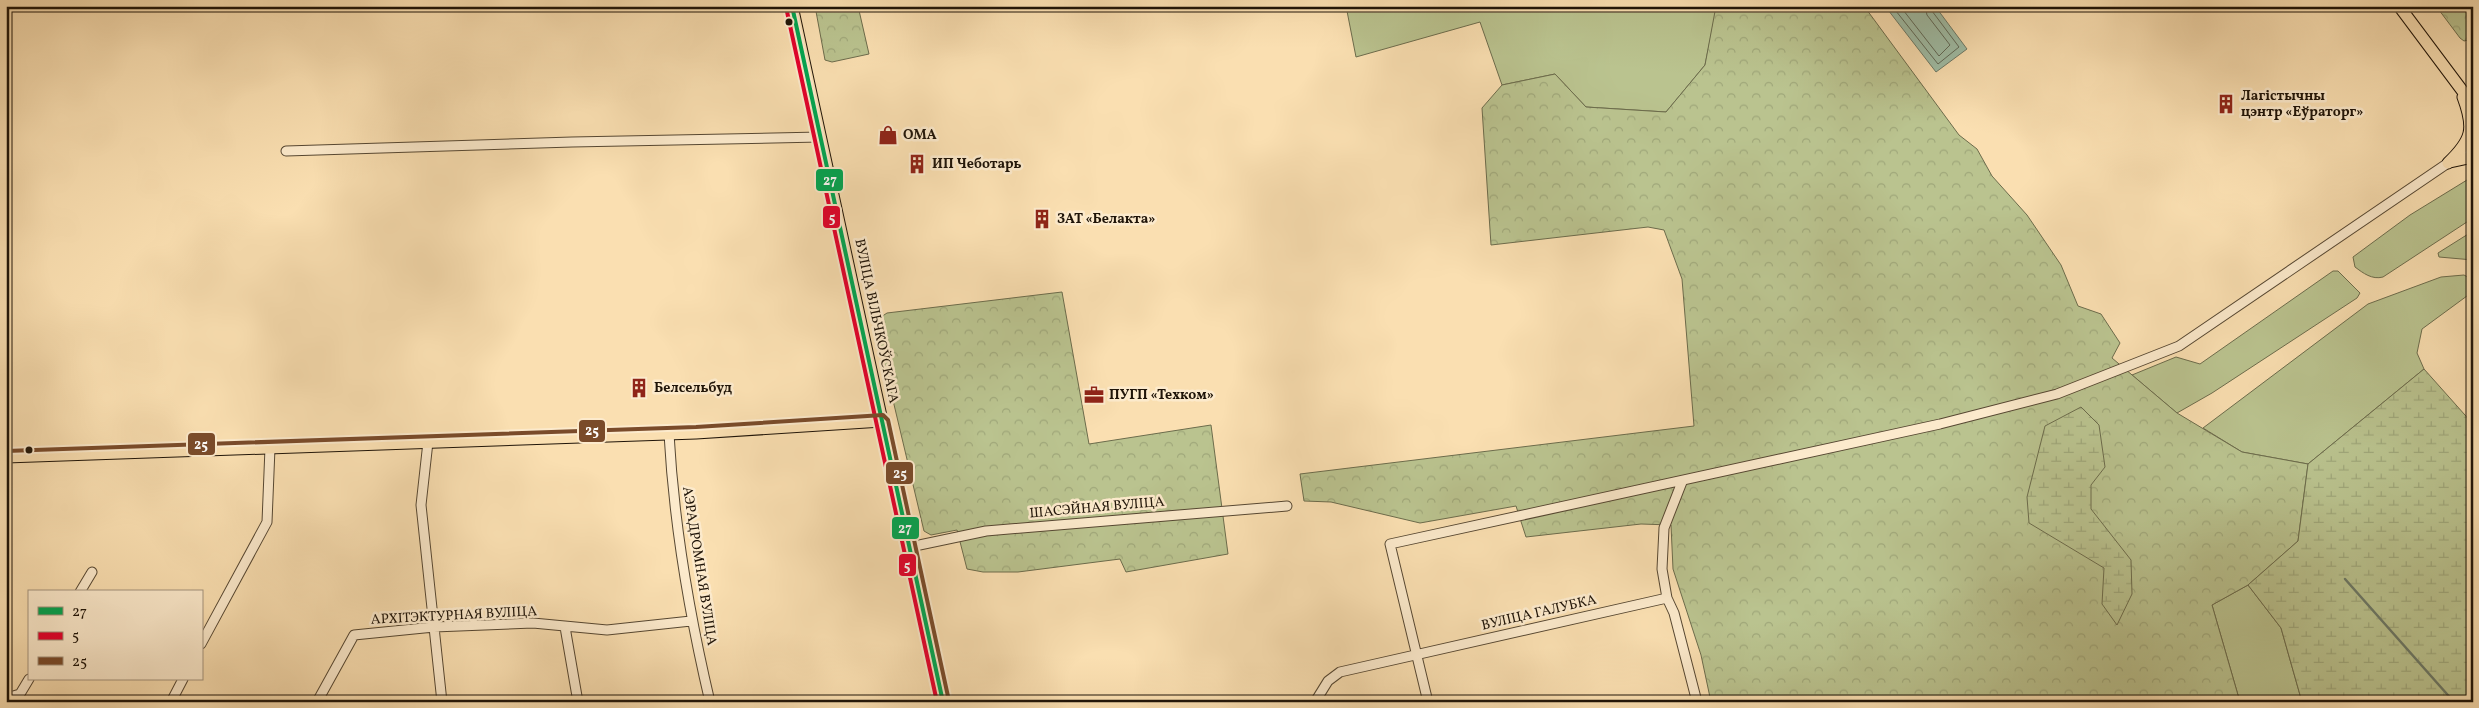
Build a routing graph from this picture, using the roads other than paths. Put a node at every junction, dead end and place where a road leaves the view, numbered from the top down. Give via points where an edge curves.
1 (792, 6) edge
2 (2399, 6) edge
3 (2459, 86) junction
4 (2473, 105) edge
5 (820, 138) junction
6 (2473, 146) edge
7 (286, 152) dead end
8 (2473, 157) edge
9 (2448, 163) junction
10 (882, 421) junction
11 (669, 434) junction
12 (428, 442) junction
13 (270, 448) junction
14 (6, 457) edge
15 (1682, 482) junction
16 (1287, 506) dead end
17 (910, 547) junction
18 (92, 572) dead end
19 (81, 590) edge
20 (1666, 598) junction
21 (691, 621) junction
22 (565, 627) junction
23 (434, 628) junction
24 (202, 642) edge
25 (1418, 656) junction
26 (28, 680) edge
27 (182, 680) edge
28 (6, 698) edge
29 (170, 702) edge
30 (317, 702) edge
31 (442, 702) edge
32 (578, 702) edge
33 (710, 702) edge
34 (943, 702) edge
35 (1315, 702) edge
36 (1428, 702) edge
37 (1696, 702) edge

1 - 5 main road, ВУЛІЦА ВІЛЬЧКОЎСКАГА
2 - 3 main road
3 - 4 main road
3 - 9 main road via 2467,109 2470,134 2466,144
5 - 7 street via 572,142
5 - 10 main road, ВУЛІЦА ВІЛЬЧКОЎСКАГА
6 - 9 street
8 - 9 main road
9 - 15 street via 2179,346 2162,354 2057,394
10 - 11 main road
10 - 17 main road, ВУЛІЦА ВІЛЬЧКОЎСКАГА
11 - 12 main road
11 - 21 street, АЭРАДРОМНАЯ ВУЛІЦА via 672,492
12 - 13 main road
12 - 23 street via 421,505
13 - 14 main road
13 - 24 street via 267,522
15 - 20 street via 1664,528 1662,569
15 - 25 street via 1390,544
16 - 17 street, ШАСЭЙНАЯ ВУЛІЦА via 986,531
17 - 34 main road, ВУЛІЦА ВІЛЬЧКОЎСКАГА
18 - 19 street
20 - 25 street, ВУЛІЦА ГАЛУБКА
20 - 37 street via 1674,613
21 - 22 street, АРХІТЭКТУРНАЯ ВУЛІЦА via 607,630
21 - 33 street, АЭРАДРОМНАЯ ВУЛІЦА
22 - 23 street, АРХІТЭКТУРНАЯ ВУЛІЦА via 533,623
22 - 32 street
23 - 30 street, АРХІТЭКТУРНАЯ ВУЛІЦА via 354,635
23 - 31 street
25 - 35 street, ВУЛІЦА ГАЛУБКА via 1340,672 1328,680
25 - 36 street
26 - 28 street via 20,694
27 - 29 street

